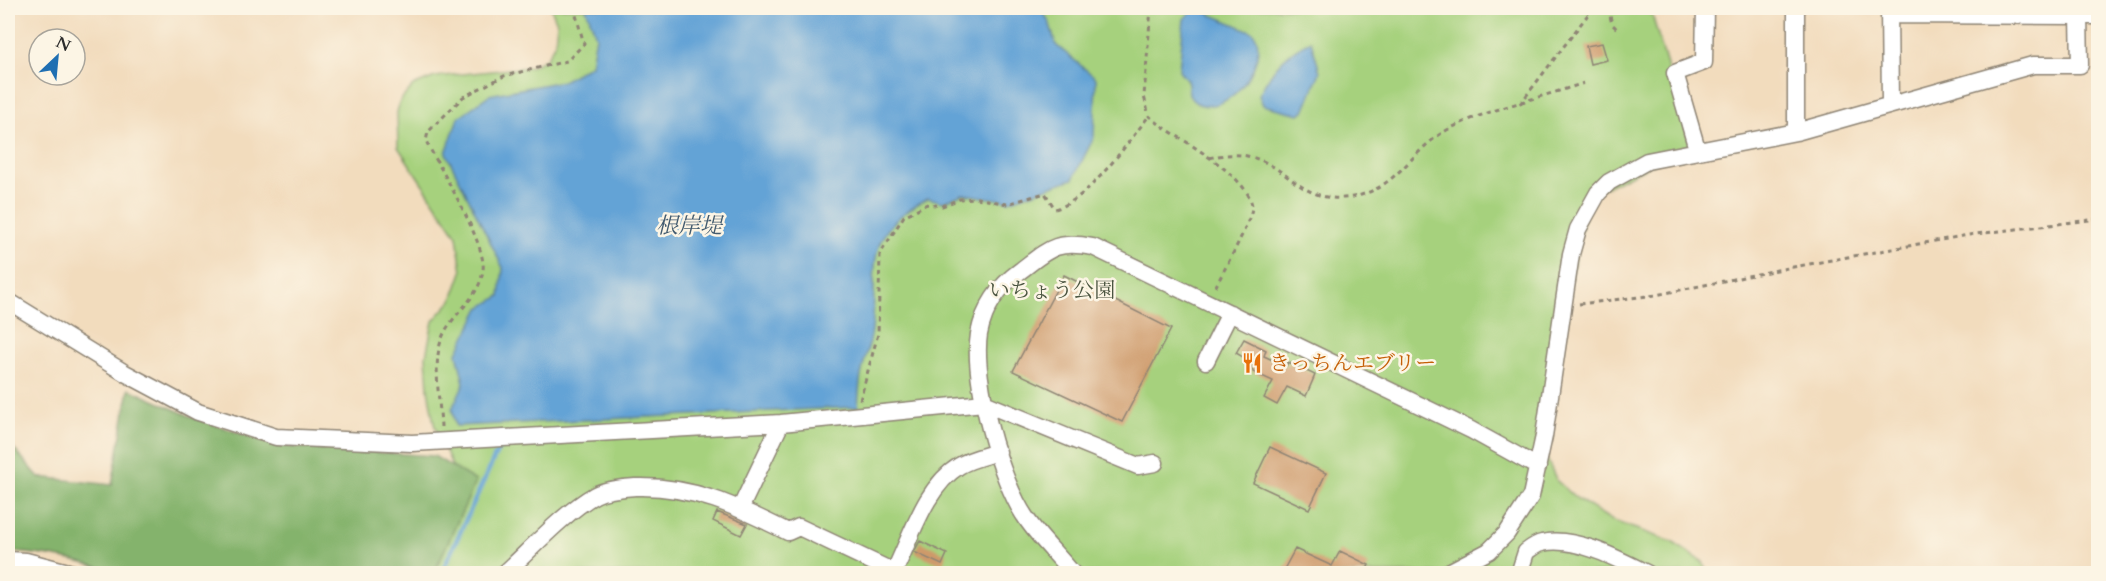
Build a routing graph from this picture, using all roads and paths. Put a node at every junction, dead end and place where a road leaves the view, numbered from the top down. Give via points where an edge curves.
1 (574, 8) edge
2 (1151, 8) edge
3 (1593, 8) edge
4 (1608, 8) edge
5 (1705, 8) edge
6 (1796, 8) edge
7 (1889, 11) edge
8 (2079, 16) junction
9 (2098, 16) edge
10 (1617, 29) dead end
11 (1584, 83) dead end
12 (1520, 104) junction
13 (1890, 104) junction
14 (1149, 116) junction
15 (1796, 132) junction
16 (1697, 149) junction
17 (1209, 158) junction
18 (2098, 219) edge
19 (8, 301) edge
20 (1208, 302) junction
21 (1562, 306) junction
22 (1230, 313) junction
23 (1206, 361) dead end
24 (984, 403) junction
25 (855, 406) dead end
26 (781, 423) junction
27 (441, 435) dead end
28 (998, 452) junction
29 (1155, 463) dead end
30 (1538, 467) junction
31 (740, 509) junction
32 (8, 560) edge
33 (76, 573) edge
34 (504, 573) edge
35 (1073, 573) edge
36 (1445, 573) edge
37 (1519, 573) edge
38 (1648, 573) edge

1 - 27 path via 584,44 567,62 504,76 463,98 428,132 426,141 477,241 484,269 473,297 446,329 438,359
2 - 14 path via 1144,96
3 - 12 path
4 - 10 path
5 - 16 street via 1704,62 1675,73
6 - 15 street
7 - 8 street
7 - 13 street
8 - 9 street
8 - 13 street via 2080,65 2032,65
11 - 12 path
12 - 17 path via 1447,130 1390,182 1345,198 1330,198 1311,191 1256,156
13 - 15 street
14 - 17 path
14 - 25 path via 1090,186 1074,202 1061,208 1054,209 1046,193 1007,204 960,198 942,206 927,204 904,216 880,254 878,334 861,399
15 - 16 street
16 - 21 street via 1647,161 1609,182 1598,193 1578,229
17 - 20 path via 1237,180 1252,206
18 - 21 path via 1968,235 1656,295
19 - 26 street via 125,373 198,412 276,437 412,443
20 - 22 street
20 - 24 street via 1093,247 1071,243 1051,248 1003,284 990,302 980,334
21 - 30 street
22 - 23 street
22 - 30 street via 1471,430
24 - 26 street
24 - 28 street
24 - 29 street via 1138,466
26 - 31 street
28 - 31 street via 960,465 946,476 934,490 894,572 800,527 788,531
28 - 35 street via 1025,517
30 - 36 street via 1531,495 1508,533 1489,551
31 - 34 street via 689,490 621,488 596,494
32 - 33 street
37 - 38 street via 1526,552 1540,543 1562,542 1601,551

